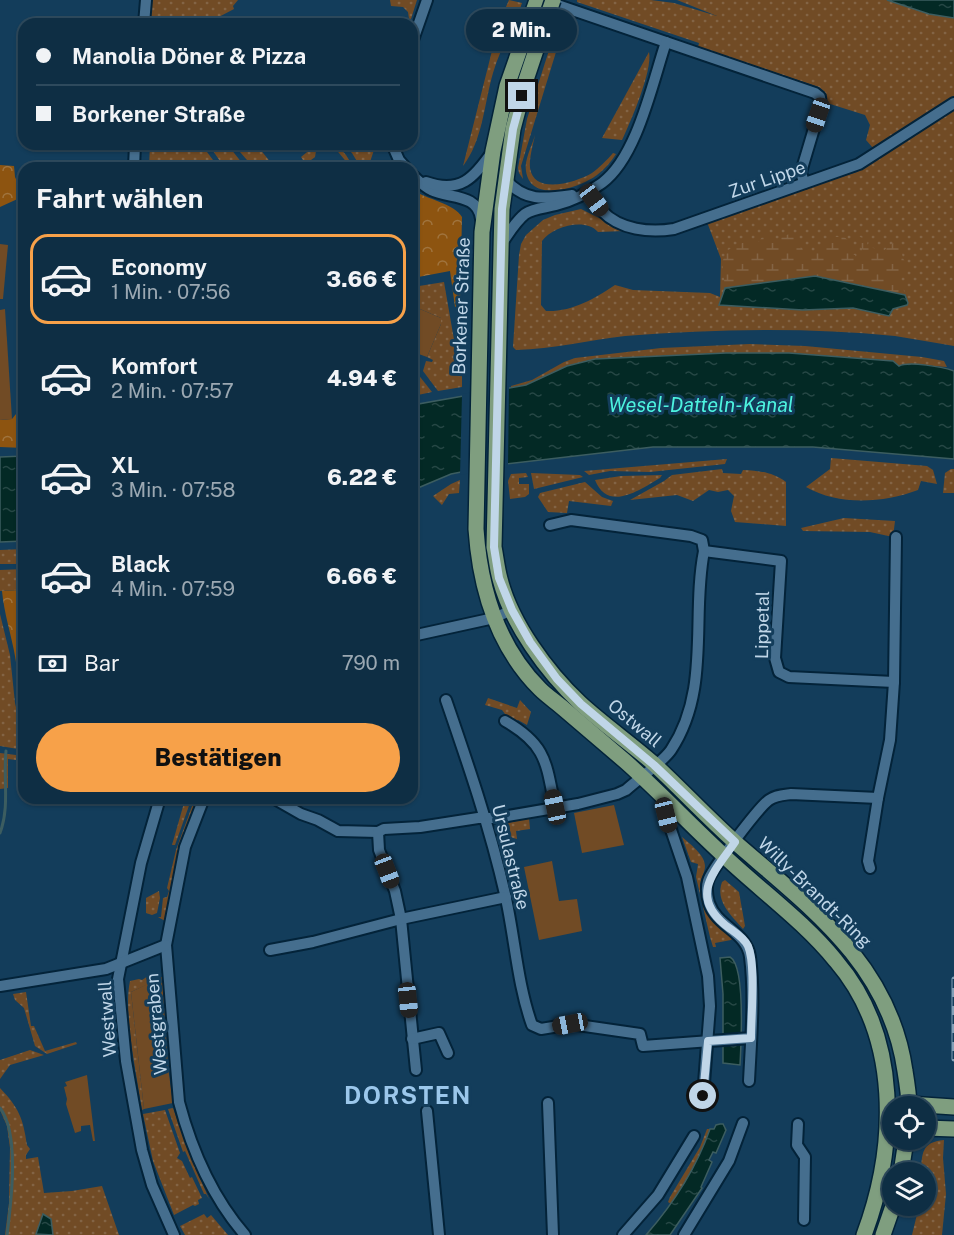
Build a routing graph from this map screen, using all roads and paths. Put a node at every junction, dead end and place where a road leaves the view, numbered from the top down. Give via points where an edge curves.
1 (146, 0) edge
2 (427, 0) edge
3 (537, 0) edge
4 (543, 0) edge
5 (553, 0) edge
6 (144, 18) edge
7 (537, 24) junction
8 (418, 26) edge
9 (666, 42) junction
10 (954, 103) edge
11 (493, 151) junction
12 (418, 178) edge
13 (505, 178) junction
14 (418, 179) edge
15 (804, 183) junction
16 (587, 192) junction
17 (482, 232) junction
18 (501, 244) junction
19 (550, 525) dead end
20 (896, 537) dead end
21 (704, 551) junction
22 (512, 610) junction
23 (494, 618) junction
24 (418, 635) edge
25 (894, 682) junction
26 (446, 700) dead end
27 (505, 721) dead end
28 (654, 765) junction
29 (642, 776) junction
30 (878, 798) junction
31 (158, 804) edge
32 (202, 804) edge
33 (284, 804) edge
34 (555, 807) junction
35 (666, 815) dead end
36 (486, 818) junction
37 (378, 831) junction
38 (735, 842) junction
39 (724, 857) junction
40 (870, 868) dead end
41 (506, 897) junction
42 (400, 919) junction
43 (166, 945) junction
44 (270, 950) dead end
45 (122, 961) junction
46 (0, 986) edge
47 (748, 1038) junction
48 (412, 1039) junction
49 (712, 1040) junction
50 (448, 1053) dead end
51 (416, 1070) dead end
52 (749, 1081) dead end
53 (703, 1096) dead end
54 (892, 1096) edge
55 (900, 1096) edge
56 (548, 1103) dead end
57 (954, 1107) edge
58 (936, 1108) edge
59 (427, 1111) dead end
60 (743, 1123) dead end
61 (798, 1124) dead end
62 (936, 1128) edge
63 (954, 1129) edge
64 (694, 1136) dead end
65 (885, 1150) edge
66 (889, 1216) edge
67 (804, 1220) dead end
68 (174, 1235) edge
69 (245, 1235) edge
70 (439, 1235) edge
71 (553, 1235) edge
72 (623, 1235) edge
73 (684, 1235) edge
74 (864, 1235) edge
75 (883, 1235) edge

1 - 6 street
2 - 8 street
3 - 7 main road, Borkener Straße
4 - 9 street
5 - 7 main road, Borkener Straße, bridge
7 - 11 main road, Borkener Straße via 507,86
7 - 13 main road, Borkener Straße
9 - 15 street via 820,97 801,172
9 - 16 street via 627,154 615,171
10 - 15 street, Zur Lippe via 859,164
11 - 12 street via 480,170 462,183 446,186
11 - 17 main road, Borkener Straße
13 - 16 street via 519,192 538,198
13 - 18 main road, Borkener Straße
14 - 17 street via 432,191 476,205
15 - 16 street, Zur Lippe via 664,230 638,230 614,219
16 - 18 street via 528,213 517,221
17 - 23 main road, Borkener Straße via 477,551
18 - 22 main road, Borkener Straße via 494,547 499,578
19 - 21 street via 571,520 692,536 702,540
20 - 25 street
21 - 25 street, Lippetal via 781,561 775,658 779,672 789,677
21 - 28 street via 696,681 688,714 671,751
22 - 23 street
22 - 28 main road, Ostwall via 542,660 563,685
23 - 24 street
23 - 29 main road, Ostwall via 511,652 541,690
25 - 30 street via 890,740
26 - 36 street, Ursulastraße
27 - 34 street via 521,730 542,752
28 - 29 street
28 - 38 main road, Ostwall
29 - 34 street via 617,794
29 - 39 main road, Ostwall
30 - 38 street via 778,795 746,825
30 - 40 street
31 - 45 street, Westwall via 141,863
32 - 43 street, Westgraben via 185,847
33 - 37 street via 341,832
34 - 36 street
35 - 49 street via 687,877 704,952
36 - 37 street
36 - 41 street, Ursulastraße
37 - 42 street via 379,850 395,891
38 - 39 street
38 - 55 main road, Willy-Brandt-Ring via 818,916 863,966 894,1024 904,1061
39 - 47 street via 710,877 708,895 715,915 748,946
39 - 54 main road, Willy-Brandt-Ring via 823,946 849,977 871,1017
41 - 42 street
41 - 49 street, Ursulastraße via 524,1004 532,1025 541,1029 570,1024 640,1035 643,1046
42 - 44 street
42 - 48 street
43 - 45 street
43 - 69 street, Westgraben via 179,1102 184,1121 218,1200
45 - 46 street via 106,969
45 - 68 street, Westwall via 119,1003 135,1114 152,1185
47 - 49 street
47 - 52 street
48 - 50 street via 439,1034
48 - 51 street
49 - 53 street
56 - 71 street
57 - 58 main road
59 - 70 street
60 - 73 street via 729,1161
61 - 67 street via 797,1146 805,1156
62 - 63 main road
64 - 72 street via 658,1195
65 - 74 main road, Willy-Brandt-Ring
66 - 75 main road

